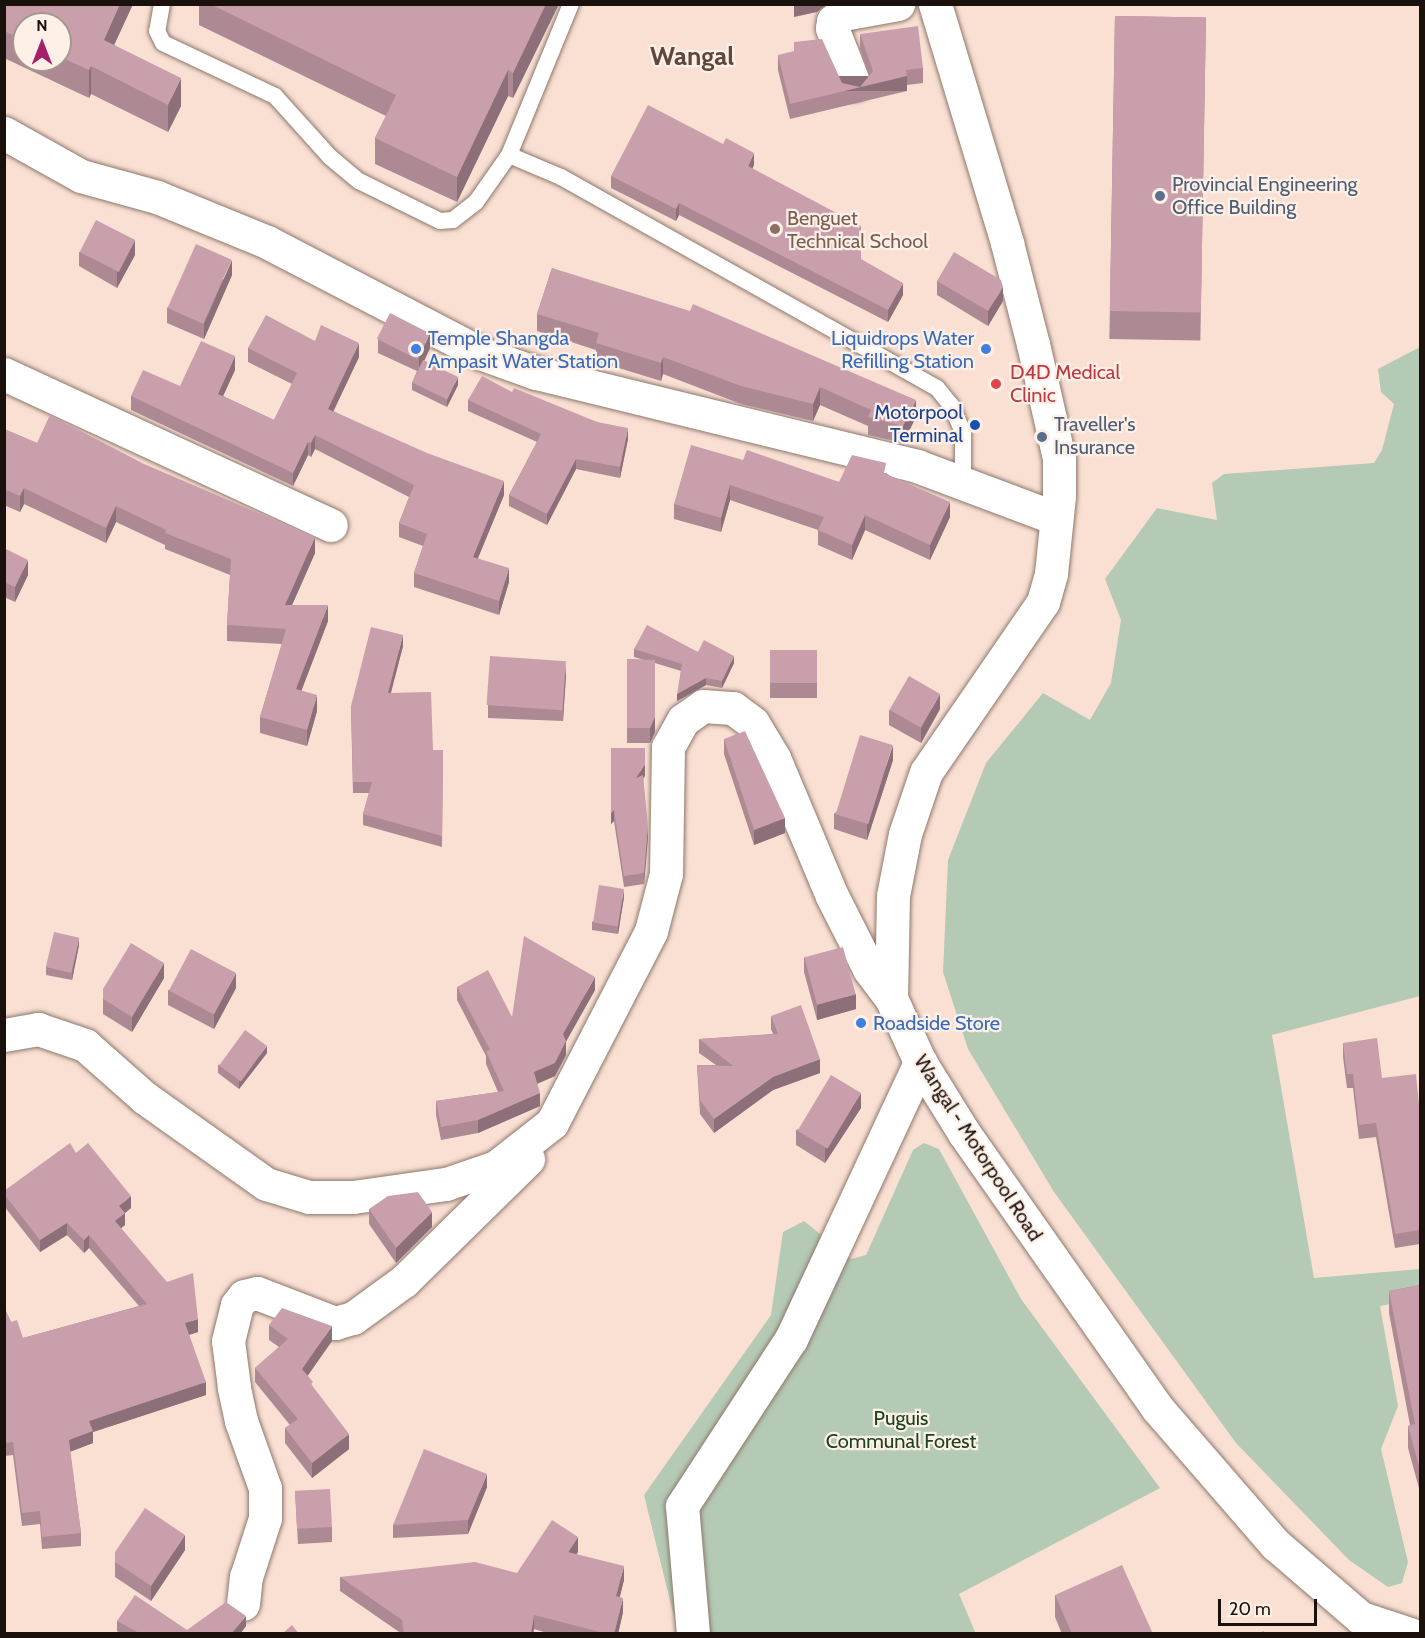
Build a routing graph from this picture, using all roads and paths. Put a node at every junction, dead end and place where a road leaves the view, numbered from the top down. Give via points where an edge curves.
1 (162, 4) edge
2 (571, 4) edge
3 (898, 4) edge
4 (935, 4) edge
5 (854, 84) edge
6 (4, 133) edge
7 (509, 155) junction
8 (4, 374) edge
9 (963, 483) junction
10 (1055, 518) junction
11 (331, 525) dead end
12 (891, 998) junction
13 (4, 1035) edge
14 (920, 1062) junction
15 (552, 1123) junction
16 (243, 1604) dead end
17 (693, 1634) edge
18 (1410, 1634) edge

1 - 7 lane via 157,31 163,43 275,96 337,163 359,180 418,212 440,221 453,220 476,202
2 - 7 lane
3 - 5 street via 843,14 833,21 832,28
4 - 10 street, Wangal - Motorpool Road via 1033,344 1059,458
6 - 9 street via 81,176 157,197 267,242 480,353 536,373 916,466
7 - 9 lane via 561,177 937,388 951,405 963,432
8 - 11 street
9 - 10 street
10 - 12 street, Wangal - Motorpool Road via 1051,574 1036,617 922,782 905,834 893,896
12 - 14 street, Wangal - Motorpool Road
12 - 15 street via 868,969 832,896 774,758 753,723 733,708 703,706 683,720 668,747 666,874 651,931
13 - 15 street via 38,1029 85,1045 146,1098 266,1184 309,1197 352,1197 446,1184 496,1167
14 - 17 street via 791,1339 682,1506
14 - 18 street, Wangal - Motorpool Road via 1029,1229 1158,1409 1275,1544 1361,1618
15 - 16 street via 534,1152 483,1204 404,1281 352,1318 334,1323 257,1293 244,1296 237,1305 228,1341 234,1387 241,1421 265,1488 265,1518 246,1577

